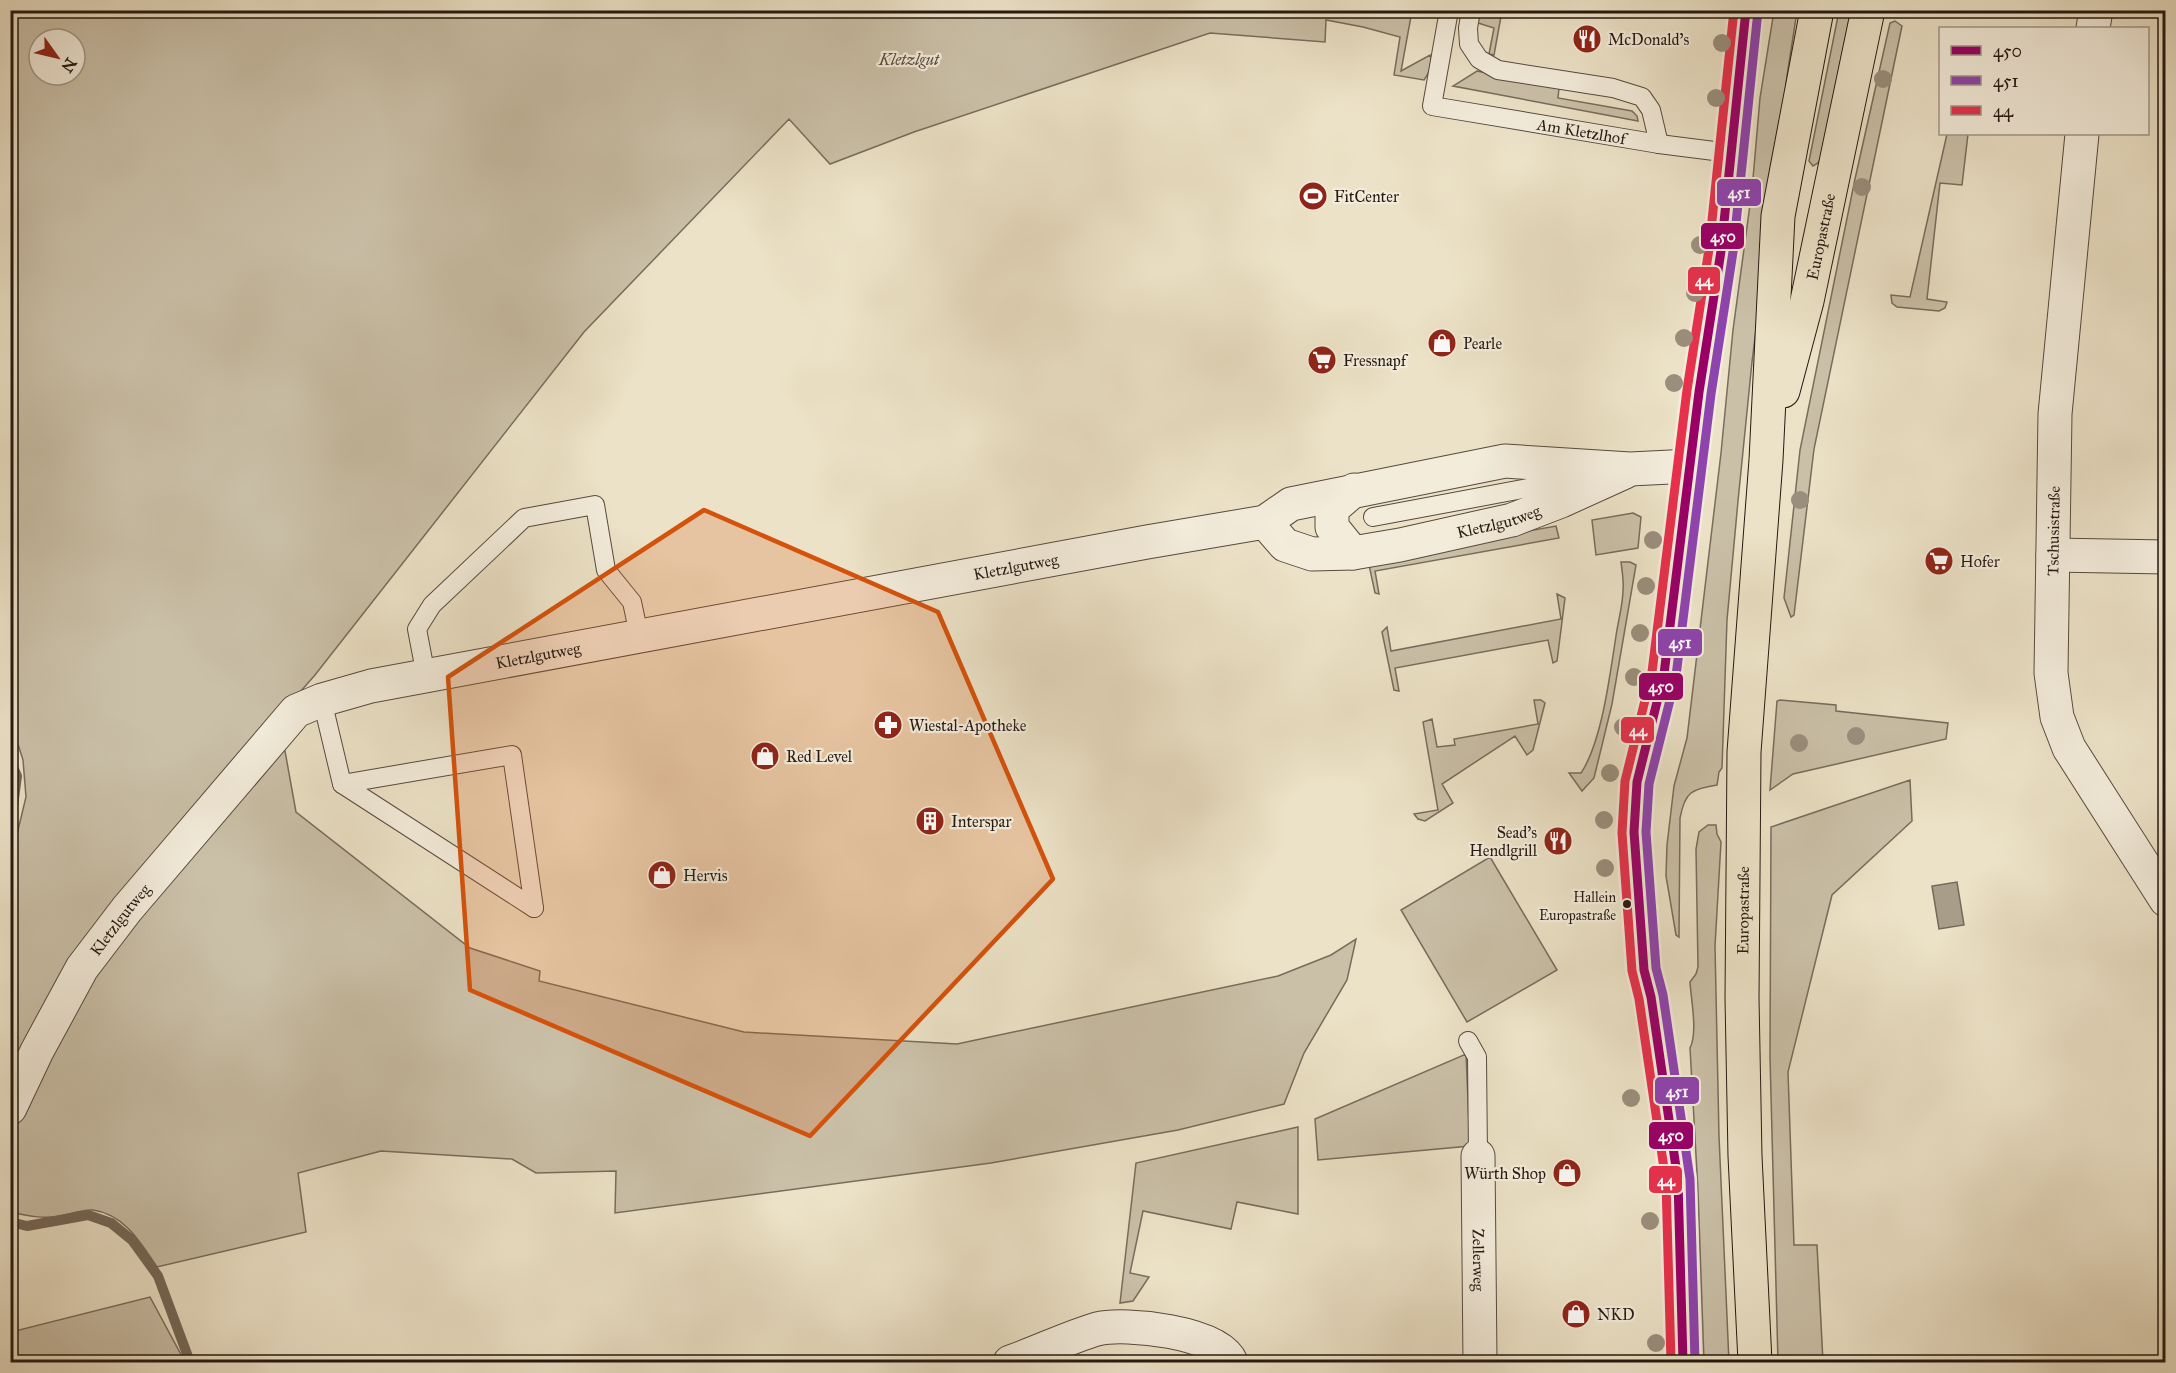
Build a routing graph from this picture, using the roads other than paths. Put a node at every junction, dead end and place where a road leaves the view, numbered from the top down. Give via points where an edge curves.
1 (1449, 10) edge
2 (1471, 10) edge
3 (1746, 10) edge
4 (1817, 10) edge
5 (1868, 10) edge
6 (2096, 10) edge
7 (2093, 27) edge
8 (2082, 135) edge
9 (1659, 144) junction
10 (1730, 153) junction
11 (1766, 460) junction
12 (1691, 466) junction
13 (1630, 469) junction
14 (1354, 490) junction
15 (1373, 516) dead end
16 (1265, 522) junction
17 (1353, 553) junction
18 (2053, 555) junction
19 (2166, 557) edge
20 (639, 635) junction
21 (426, 676) junction
22 (322, 700) junction
23 (342, 784) junction
24 (2166, 900) edge
25 (1468, 1041) dead end
26 (10, 1108) edge
27 (1478, 1156) joint
28 (1010, 1362) edge
29 (1231, 1362) edge
30 (1480, 1362) edge
31 (1683, 1362) edge
32 (1755, 1362) edge

1 - 9 lane, Am Kletzlhof via 1432,106
2 - 9 lane via 1468,44 1479,59 1498,70 1613,88 1642,97 1651,110
3 - 10 street
4 - 11 main road, Europastraße via 1778,216
5 - 11 main road, Europastraße via 1807,301
6 - 7 street
8 - 18 street, Tschusistraße via 2055,414
9 - 10 lane, Am Kletzlhof
10 - 12 street via 1721,250
11 - 32 main road, Europastraße via 1744,752 1742,998
12 - 13 street, Kletzlgutweg
12 - 31 street via 1664,674 1637,783 1634,832 1644,970 1678,1181
13 - 14 street, Kletzlgutweg via 1505,462
13 - 15 lane
13 - 17 street, Kletzlgutweg via 1512,520
14 - 16 street, Kletzlgutweg via 1291,504
14 - 17 street via 1332,509 1332,526
16 - 17 street, Kletzlgutweg via 1285,545 1312,554
16 - 20 street, Kletzlgutweg
18 - 19 street
18 - 24 street, Tschusistraße via 2051,673 2057,717 2068,748
20 - 21 street, Kletzlgutweg
20 - 21 lane via 632,602 606,570 595,505 536,515 524,518 432,605 417,629
21 - 22 street, Kletzlgutweg
22 - 23 lane
22 - 26 street, Kletzlgutweg via 296,711 82,969
23 - 23 lane via 418,834 534,908 512,755
25 - 27 lane via 1477,1057
27 - 30 street, Zellerweg
28 - 29 street via 1099,1329 1140,1328 1182,1333 1215,1346

